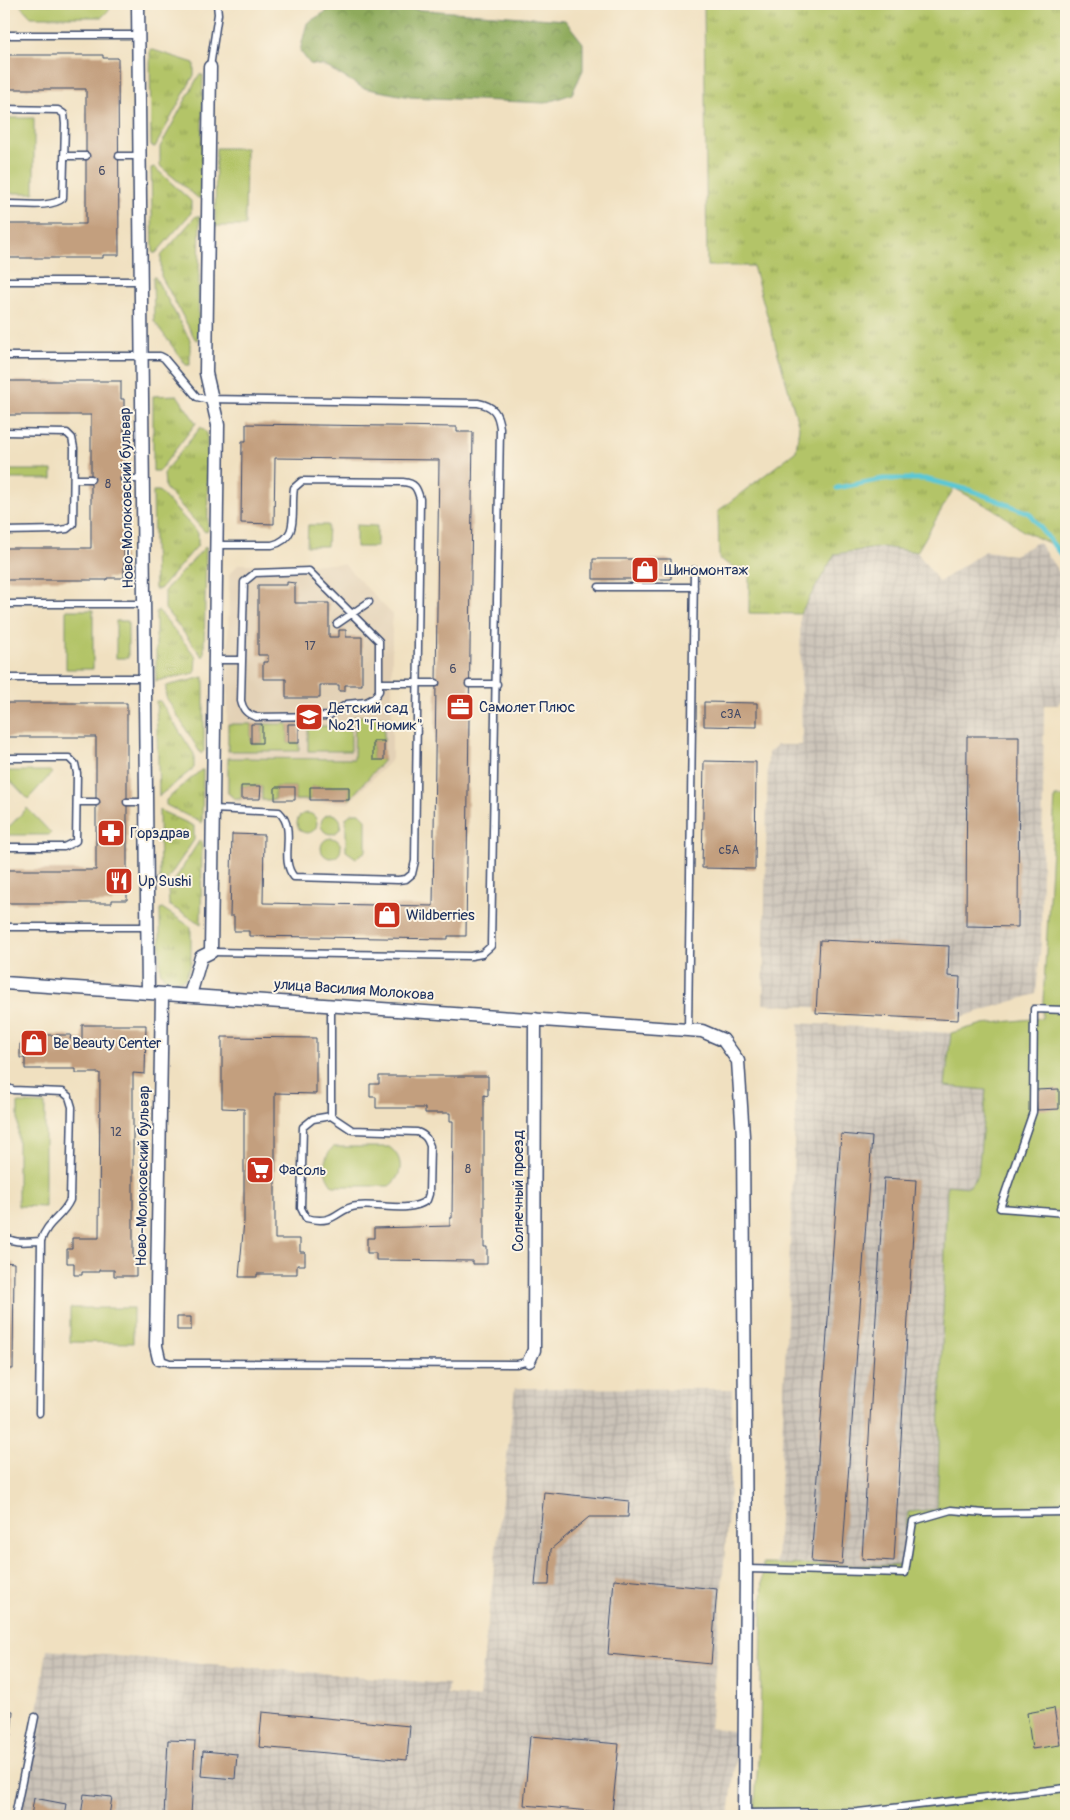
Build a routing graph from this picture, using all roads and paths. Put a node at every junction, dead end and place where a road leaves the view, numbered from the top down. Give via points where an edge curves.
1 (138, 4) edge
2 (217, 4) edge
3 (4, 35) edge
4 (139, 35) junction
5 (210, 68) joint
6 (4, 109) edge
7 (65, 156) junction
8 (86, 156) dead end
9 (119, 156) dead end
10 (140, 156) junction
11 (4, 204) edge
12 (4, 281) edge
13 (141, 281) junction
14 (4, 356) edge
15 (142, 356) junction
16 (212, 399) junction
17 (4, 432) edge
18 (74, 479) junction
19 (92, 479) dead end
20 (124, 479) dead end
21 (143, 479) junction
22 (4, 530) edge
23 (216, 545) junction
24 (694, 570) dead end
25 (599, 587) dead end
26 (694, 587) junction
27 (369, 602) dead end
28 (4, 604) edge
29 (144, 604) junction
30 (352, 614) junction
31 (337, 624) dead end
32 (215, 660) junction
33 (242, 660) junction
34 (4, 678) edge
35 (145, 678) junction
36 (379, 683) junction
37 (417, 683) junction
38 (436, 683) dead end
39 (469, 684) dead end
40 (497, 684) junction
41 (4, 758) edge
42 (77, 802) junction
43 (96, 802) dead end
44 (127, 802) dead end
45 (146, 802) junction
46 (213, 809) junction
47 (4, 847) edge
48 (4, 927) edge
49 (147, 927) junction
50 (211, 952) junction
51 (4, 983) edge
52 (148, 992) junction
53 (162, 994) junction
54 (190, 996) junction
55 (331, 1005) junction
56 (1066, 1010) edge
57 (535, 1019) junction
58 (688, 1030) junction
59 (4, 1086) edge
60 (331, 1116) junction
61 (1066, 1213) edge
62 (4, 1235) edge
63 (41, 1241) junction
64 (159, 1359) joint
65 (529, 1361) joint
66 (39, 1413) dead end
67 (1066, 1512) edge
68 (746, 1568) junction
69 (35, 1717) dead end
70 (1066, 1788) edge
71 (744, 1814) edge
72 (15, 1816) edge

1 - 4 street, Ново-Молоковский бульвар
2 - 5 lane
3 - 4 lane
4 - 10 street, Ново-Молоковский бульвар
5 - 16 street via 206,373
6 - 7 lane via 58,110 64,114
7 - 8 lane
7 - 11 lane via 65,190 58,202
9 - 10 lane
10 - 13 street, Ново-Молоковский бульвар
12 - 13 lane
13 - 15 street, Ново-Молоковский бульвар
14 - 15 lane
15 - 16 lane via 164,358 197,397
15 - 21 street, Ново-Молоковский бульвар
16 - 23 street via 218,425
16 - 40 lane via 490,405 498,415 500,428
17 - 18 lane via 67,433 73,443
18 - 19 lane
18 - 22 lane via 73,524 67,529
20 - 21 lane
21 - 29 street, Ново-Молоковский бульвар
23 - 32 street
23 - 37 lane via 280,543 289,536 294,488 302,481 411,483 417,488 420,498
24 - 26 lane
25 - 26 lane
26 - 58 lane
27 - 30 lane
28 - 29 lane
29 - 35 street, Ново-Молоковский бульвар
30 - 31 lane
30 - 33 lane via 309,571 255,573 242,587
30 - 36 lane via 379,641
32 - 33 lane
32 - 46 street
33 - 36 lane via 243,708 256,717 328,716 348,704 374,698 379,691
34 - 35 lane
35 - 45 street, Ново-Молоковский бульвар
36 - 37 lane
37 - 38 lane
37 - 46 lane via 414,867 406,879 294,877 289,870 288,829 285,818 278,812
39 - 40 lane
40 - 50 lane via 492,946 482,954 471,956
41 - 42 lane via 69,758 77,773
42 - 43 lane
42 - 47 lane via 77,835 70,846
44 - 45 lane
45 - 49 street, Ново-Молоковский бульвар
46 - 50 street
48 - 49 lane
49 - 52 street, Ново-Молоковский бульвар
50 - 54 street via 201,957
51 - 52 street, улица Василия Молокова
52 - 53 street, улица Василия Молокова
53 - 54 street, улица Василия Молокова
53 - 64 street, Ново-Молоковский бульвар via 156,1346
54 - 55 street, улица Василия Молокова
55 - 57 street, улица Василия Молокова
55 - 60 lane
56 - 61 lane via 1034,1009 1033,1112 1000,1208
57 - 58 street, улица Василия Молокова
57 - 65 street, Солнечный проезд via 534,1350
58 - 68 street, улица Василия Молокова via 702,1031 723,1040 738,1061 742,1136
59 - 63 lane via 13,1090 63,1092 69,1097 72,1107 70,1200 45,1229
60 - 60 lane via 313,1119 303,1127 301,1208 306,1218 330,1220 355,1206 415,1206 427,1200 430,1146 423,1134 352,1130
62 - 63 lane via 14,1241
63 - 66 lane
64 - 65 lane via 170,1363 516,1364
67 - 68 lane via 951,1510 913,1521 905,1573
68 - 71 street
69 - 72 lane
70 - 71 lane via 858,1812

